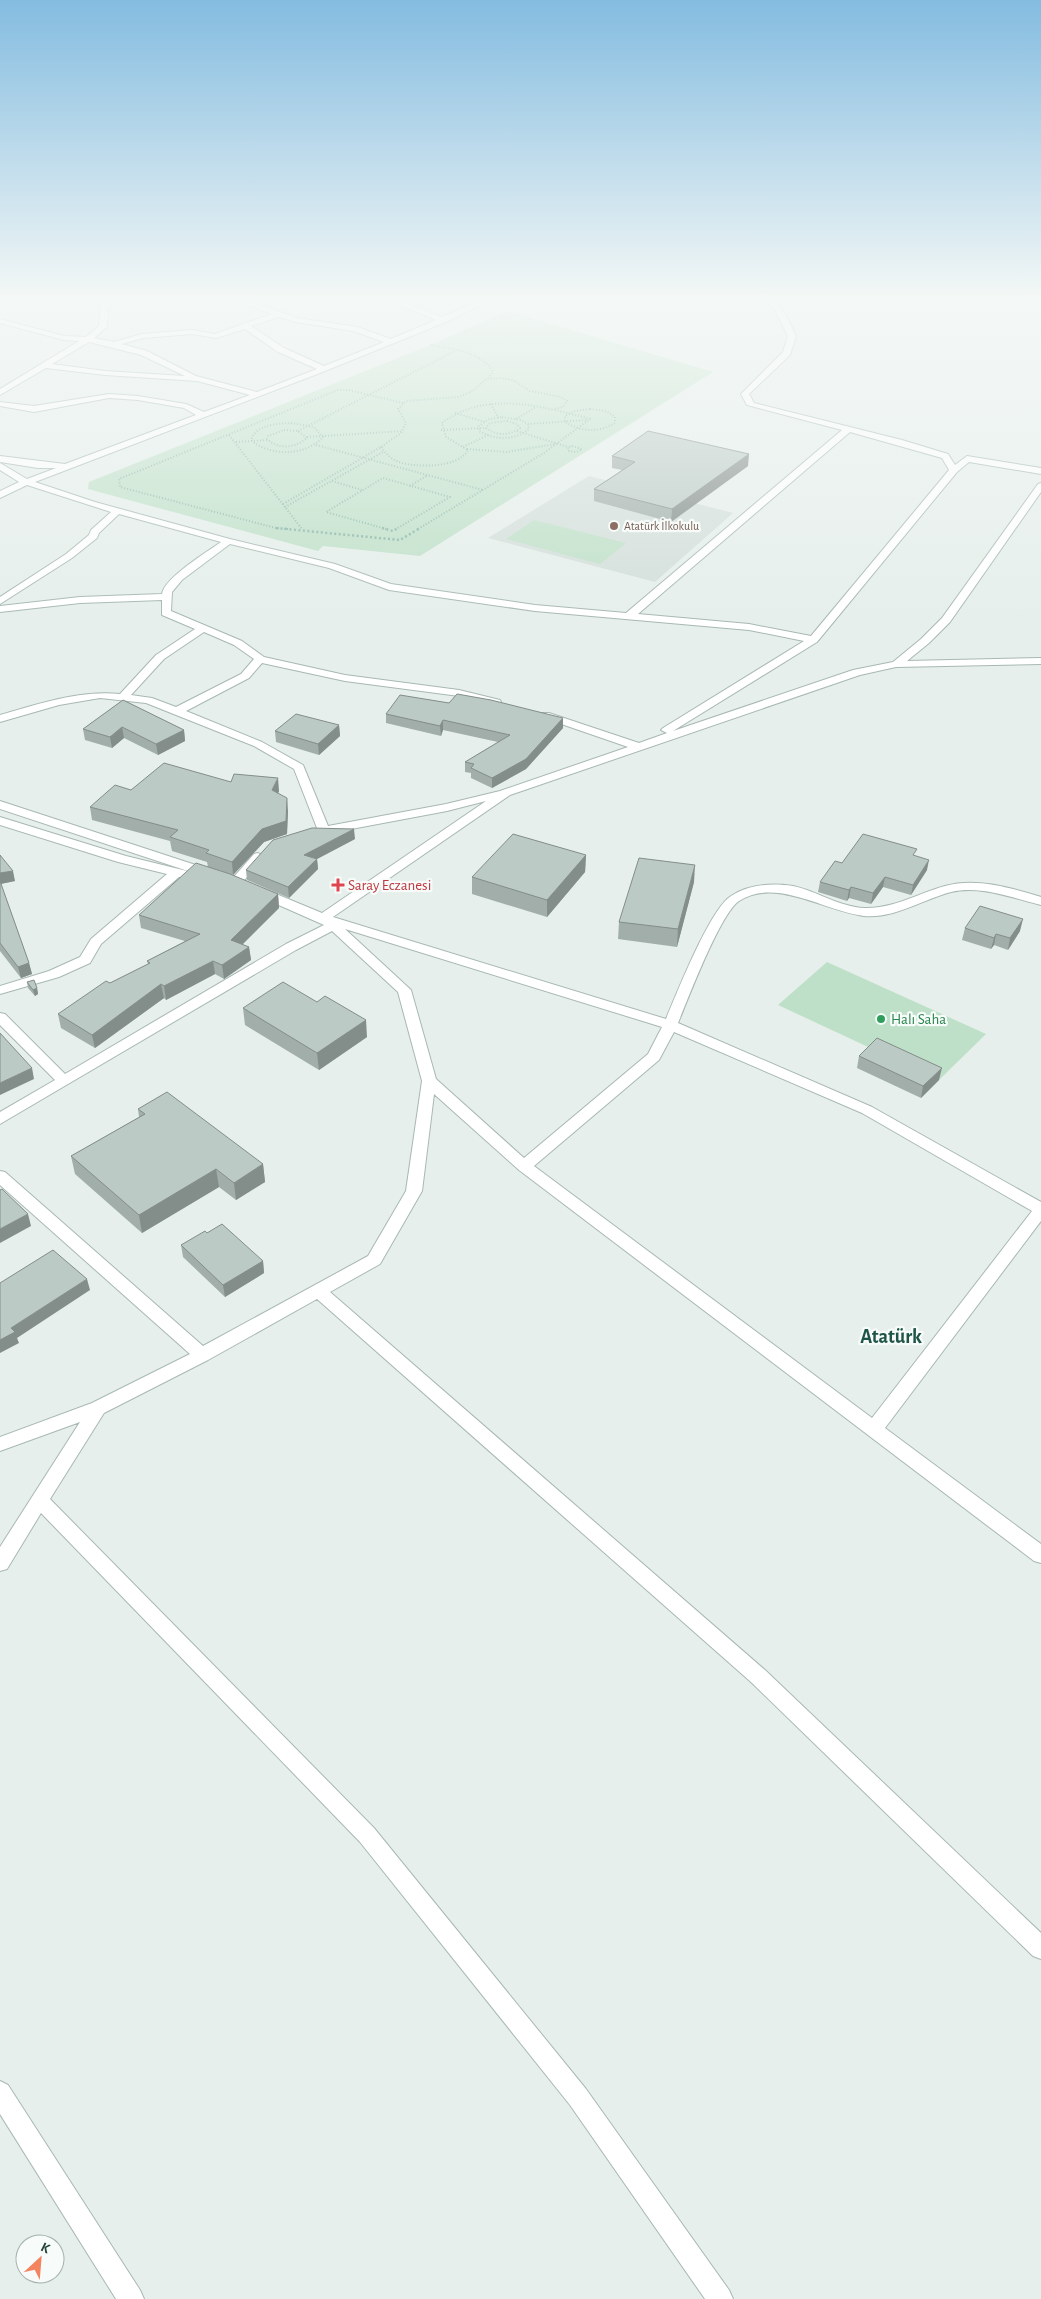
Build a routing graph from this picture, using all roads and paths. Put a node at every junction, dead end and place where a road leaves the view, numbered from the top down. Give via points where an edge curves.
1 (16, 406) edge
2 (50, 406) edge
3 (187, 406) edge
4 (225, 406) edge
5 (299, 406) edge
6 (349, 406) edge
7 (400, 406) edge
8 (474, 406) edge
9 (492, 406) edge
10 (526, 406) edge
11 (563, 406) edge
12 (756, 406) edge
13 (537, 407) junction
14 (548, 409) junction
15 (455, 413) junction
16 (569, 413) junction
17 (203, 415) junction
18 (498, 418) junction
19 (516, 419) junction
20 (590, 419) junction
21 (484, 421) junction
22 (501, 421) junction
23 (565, 421) junction
24 (511, 422) junction
25 (490, 423) junction
26 (528, 424) junction
27 (310, 426) junction
28 (478, 428) junction
29 (486, 428) junction
30 (578, 428) junction
31 (849, 429) junction
32 (441, 430) junction
33 (298, 431) junction
34 (403, 431) junction
35 (517, 431) junction
36 (493, 432) junction
37 (524, 434) junction
38 (487, 435) junction
39 (229, 436) junction
40 (323, 436) junction
41 (307, 437) junction
42 (267, 440) junction
43 (252, 441) junction
44 (235, 442) junction
45 (555, 444) junction
46 (316, 445) junction
47 (381, 447) junction
48 (464, 448) junction
49 (568, 448) junction
50 (384, 452) junction
51 (363, 458) junction
52 (0, 459) edge
53 (370, 459) junction
54 (70, 465) junction
55 (0, 466) edge
56 (954, 470) junction
57 (1041, 471) edge
58 (428, 475) junction
59 (332, 481) junction
60 (26, 482) junction
61 (410, 486) junction
62 (1041, 486) edge
63 (362, 490) junction
64 (483, 490) junction
65 (2, 493) edge
66 (284, 506) junction
67 (117, 511) junction
68 (302, 529) junction
69 (228, 541) junction
70 (167, 597) junction
71 (0, 601) edge
72 (0, 609) edge
73 (628, 616) junction
74 (202, 629) junction
75 (813, 640) junction
76 (260, 659) junction
77 (1041, 661) edge
78 (896, 664) junction
79 (123, 697) junction
80 (506, 705) edge
81 (176, 712) junction
82 (535, 712) edge
83 (0, 719) edge
84 (640, 747) junction
85 (506, 792) junction
86 (0, 805) edge
87 (0, 821) edge
88 (323, 829) junction
89 (305, 834) edge
90 (269, 846) edge
91 (176, 873) junction
92 (225, 880) junction
93 (1041, 901) edge
94 (328, 921) junction
95 (0, 990) edge
96 (0, 1017) edge
97 (670, 1025) junction
98 (429, 1081) junction
99 (64, 1082) junction
100 (0, 1119) edge
101 (524, 1166) junction
102 (0, 1176) edge
103 (1041, 1210) edge
104 (318, 1291) junction
105 (202, 1355) junction
106 (98, 1408) junction
107 (874, 1429) junction
108 (0, 1444) edge
109 (40, 1500) junction
110 (1041, 1555) edge
111 (0, 1563) edge
112 (1041, 1948) edge
113 (0, 2093) edge
114 (131, 2299) edge
115 (720, 2299) edge

1 - 2 street via 34,409
3 - 17 street
4 - 17 street
5 - 39 path
6 - 27 path
7 - 34 path via 398,409 406,423
8 - 15 path
9 - 18 path
10 - 13 path
11 - 14 path
12 - 31 street
13 - 14 path
13 - 19 path
14 - 16 path
15 - 21 path
15 - 32 path via 442,423
16 - 20 path
16 - 23 path
16 - 30 path via 598,410 612,414 617,420 606,428
17 - 54 street
18 - 19 path
18 - 21 path
18 - 22 path
19 - 24 path
19 - 26 path
20 - 23 path
20 - 30 path
21 - 25 path
21 - 28 path
22 - 24 path
22 - 25 path
23 - 26 path
23 - 30 path
24 - 35 path via 520,426
25 - 29 path
26 - 37 path via 529,429
27 - 33 path
27 - 40 path
27 - 43 path via 271,426 256,432 251,437
28 - 29 path
28 - 32 path
28 - 38 path
29 - 36 path
30 - 45 path
31 - 56 street via 945,456
31 - 73 street
32 - 48 path via 445,437
33 - 41 path
33 - 42 path via 277,432
34 - 40 path
34 - 47 path
35 - 36 path
35 - 37 path
36 - 38 path
37 - 38 path via 506,437
37 - 45 path
38 - 48 path
39 - 44 path
39 - 68 path via 119,479 120,487 276,528
40 - 41 path
40 - 46 path
41 - 42 path via 293,445 279,446
42 - 43 path
43 - 44 path
43 - 46 path via 259,447 277,451
44 - 66 path
45 - 48 path via 507,452 480,452
45 - 49 path
45 - 64 path
46 - 51 path
47 - 50 path
47 - 51 path
48 - 50 path via 468,452 459,460 430,466 396,461
49 - 49 path via 573,452 582,449 576,446
50 - 53 path
51 - 53 path
51 - 66 path
52 - 54 street via 38,465
53 - 58 path
53 - 59 path
54 - 60 street
55 - 60 street
56 - 57 street via 967,459
56 - 75 street
58 - 61 path
58 - 64 path
59 - 63 path
59 - 66 path
60 - 65 street
60 - 67 street
61 - 63 path via 383,478
61 - 63 path via 450,497 393,531 326,512
62 - 78 street via 946,620 925,642
64 - 68 path via 400,540
66 - 68 path
67 - 69 street
67 - 71 street via 94,532 94,536 69,556
69 - 70 street via 179,578 167,591
69 - 73 street via 332,566 389,587 535,608
70 - 72 street via 80,600
70 - 74 street via 166,613
73 - 75 street via 749,627
74 - 76 street via 238,643
74 - 79 street via 160,657
75 - 84 street
76 - 80 street via 345,678 459,693
76 - 81 street via 245,676
77 - 78 street
78 - 84 street via 857,672
79 - 81 street via 148,700
79 - 83 street via 100,695 58,702
81 - 88 street via 258,744 299,767
82 - 84 street
84 - 85 street
85 - 88 street via 447,807
85 - 94 street
86 - 92 street
87 - 91 street
88 - 89 street
90 - 92 street
91 - 92 street
91 - 95 street via 96,942 85,960 54,974
92 - 94 street
93 - 97 street via 1008,891 966,886 948,889 900,907 865,912 825,903 792,890 761,888 734,899 717,922
94 - 97 street
94 - 98 street via 404,990
94 - 99 street via 291,947
96 - 99 street
97 - 101 street via 654,1057
97 - 103 street via 867,1110
98 - 101 street
98 - 104 street via 414,1191 374,1260
99 - 100 street
101 - 107 street
102 - 105 street
103 - 107 street
104 - 105 street
104 - 112 street via 758,1676
105 - 106 street
106 - 108 street
106 - 109 street
107 - 110 street
109 - 111 street
109 - 115 street via 367,1835 578,2097
113 - 114 street

